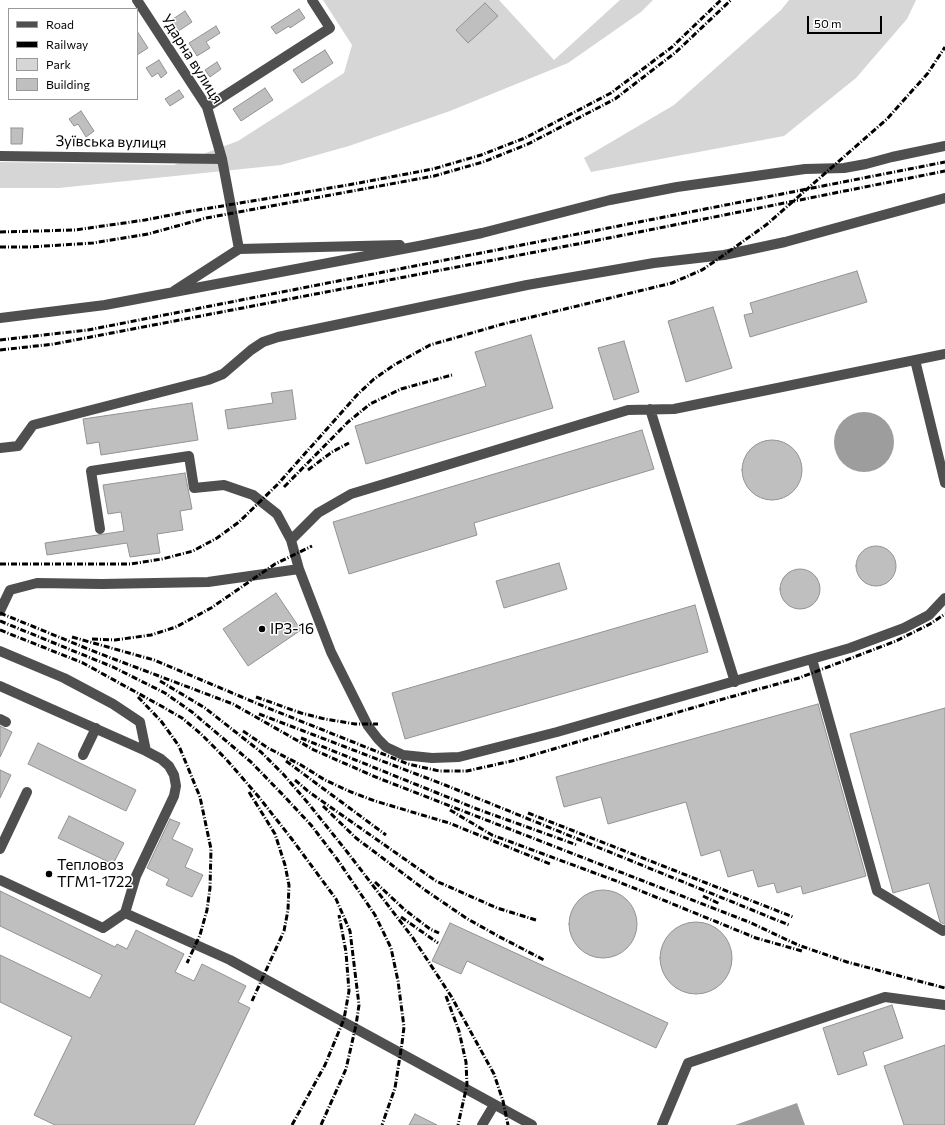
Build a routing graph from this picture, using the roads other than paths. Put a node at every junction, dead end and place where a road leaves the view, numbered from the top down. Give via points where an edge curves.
1 (137, 0) edge
2 (312, 0) edge
3 (207, 107) junction
4 (945, 146) edge
5 (0, 156) edge
6 (222, 159) junction
7 (945, 198) edge
8 (424, 245) junction
9 (239, 249) junction
10 (170, 293) junction
11 (0, 318) edge
12 (945, 354) edge
13 (915, 360) junction
14 (650, 409) junction
15 (0, 448) edge
16 (945, 483) edge
17 (100, 529) dead end
18 (291, 540) junction
19 (300, 569) junction
20 (945, 598) edge
21 (0, 611) edge
22 (0, 651) edge
23 (812, 659) junction
24 (735, 682) junction
25 (0, 686) edge
26 (96, 728) junction
27 (146, 751) junction
28 (83, 755) dead end
29 (27, 792) dead end
30 (0, 849) edge
31 (0, 880) edge
32 (125, 913) junction
33 (945, 930) edge
34 (945, 1005) edge
35 (494, 1105) junction
36 (482, 1125) edge
37 (532, 1125) edge
38 (662, 1125) edge

1 - 3 street, Ударна вулиця
2 - 3 street via 330,28
3 - 6 street, Ударна вулиця
4 - 8 street via 844,168 805,168 677,187 610,200
5 - 6 street, Зуївська вулиця
6 - 9 street, Ударна вулиця
7 - 15 street via 732,254 654,263 527,285 278,337 263,342 223,374 208,380 33,425 18,446
8 - 9 street
8 - 10 street
9 - 10 street
10 - 11 street via 105,305
12 - 13 street
13 - 14 street via 674,409
13 - 16 street
14 - 18 street via 628,410 350,494 318,513
14 - 24 street
17 - 18 street via 91,471 189,456 194,488 224,485 253,495 276,514
18 - 19 street
19 - 21 street via 208,582 37,583 10,590
19 - 24 street via 331,652 368,726 386,747 403,755 459,757
20 - 23 street via 928,615 904,628
22 - 27 street via 64,678 113,704 140,722
23 - 24 street
23 - 33 street via 877,891
25 - 26 street
26 - 27 street
26 - 28 street
27 - 32 street via 169,766 176,786 174,796 136,876
29 - 30 street
31 - 32 street via 103,928
32 - 35 street via 230,960
34 - 38 street via 885,997 688,1063
35 - 36 street
35 - 37 street

